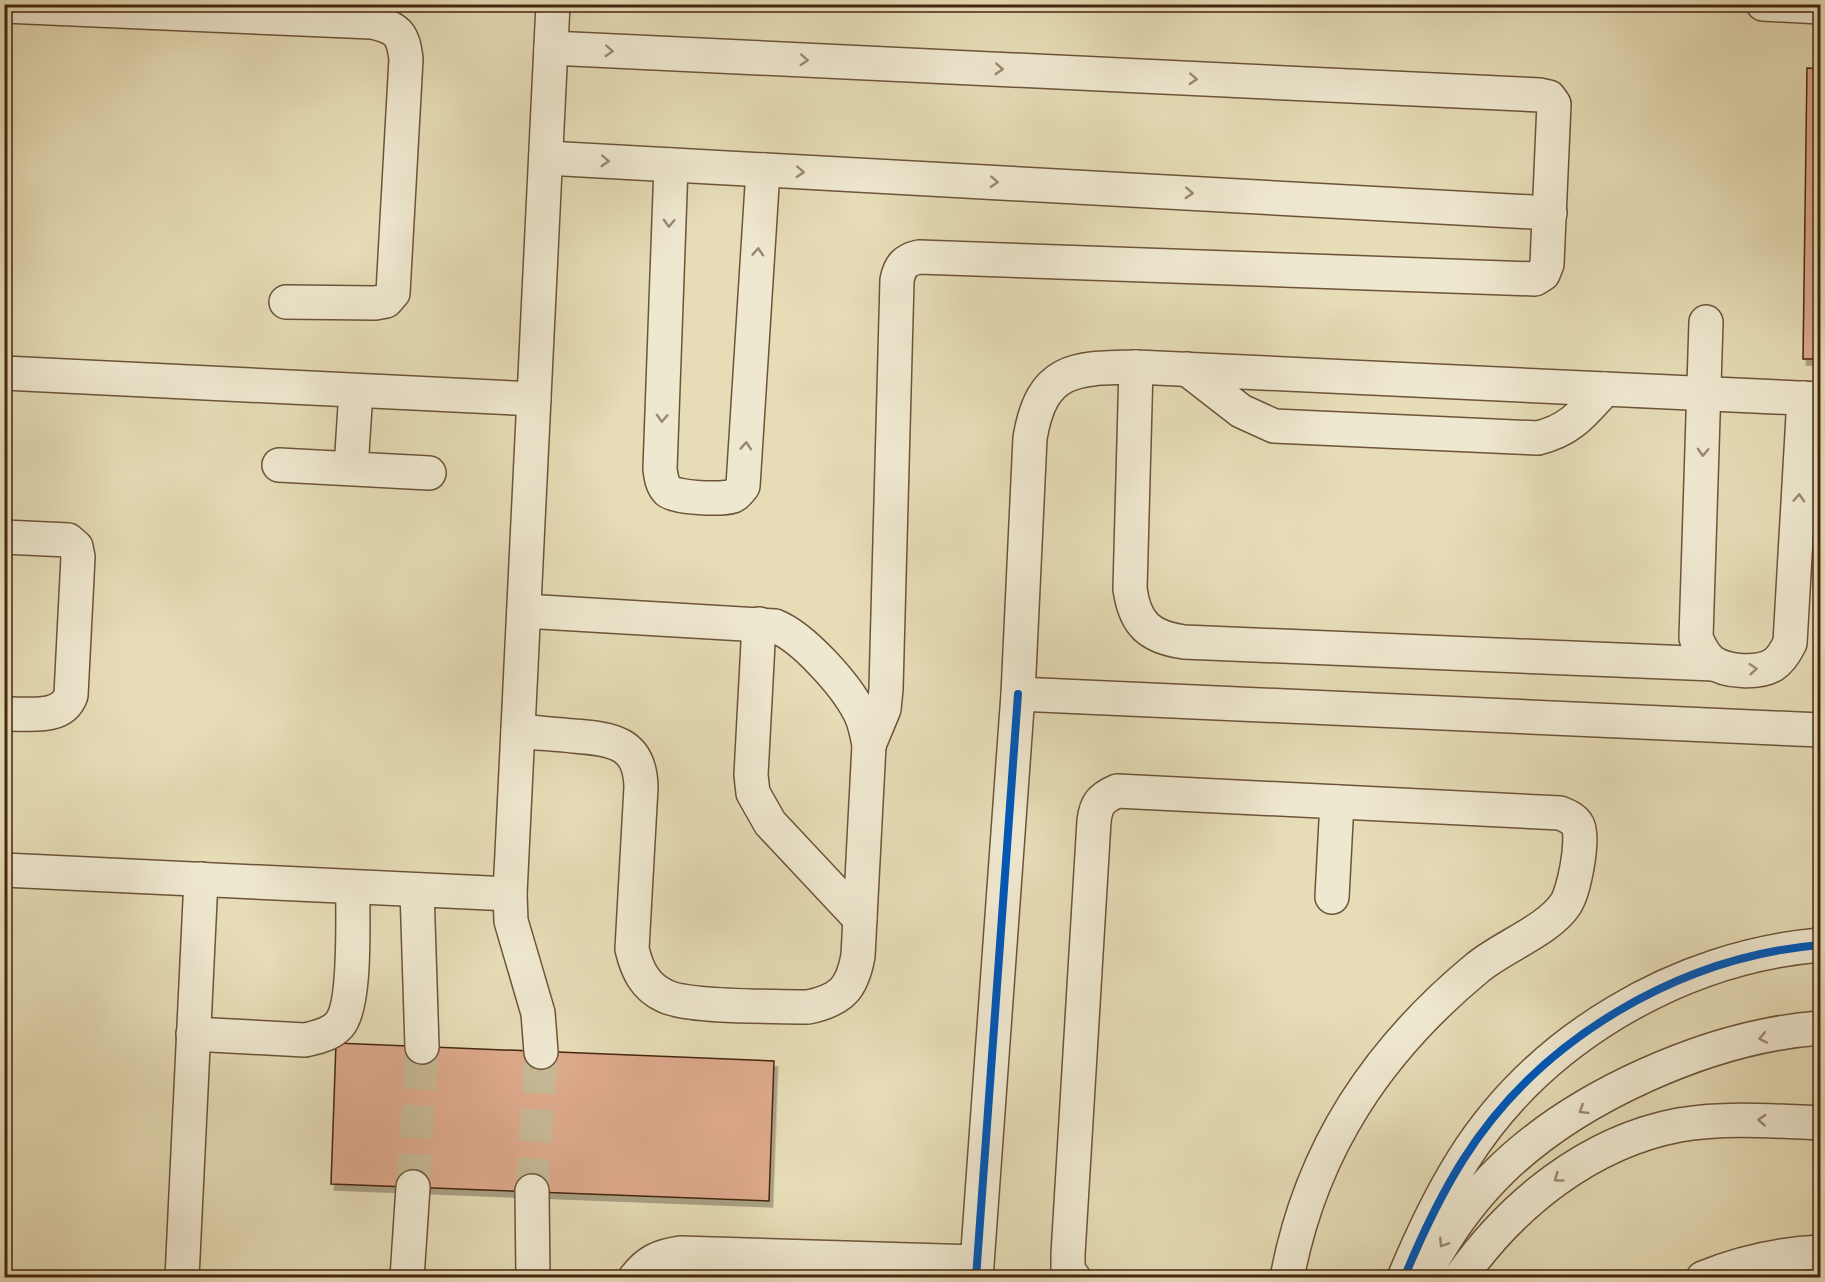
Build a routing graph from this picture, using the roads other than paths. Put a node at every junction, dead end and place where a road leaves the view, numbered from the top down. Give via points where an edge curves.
1 (553, 4) edge
2 (1763, 4) edge
3 (4, 6) edge
4 (1821, 7) edge
5 (551, 48) junction
6 (546, 158) junction
7 (671, 165) junction
8 (763, 170) junction
9 (1550, 213) junction
10 (286, 302) dead end
11 (1706, 322) dead end
12 (1136, 367) junction
13 (1187, 369) junction
14 (4, 373) edge
15 (1605, 389) junction
16 (356, 391) junction
17 (1706, 393) junction
18 (1812, 398) edge
19 (534, 399) junction
20 (279, 465) dead end
21 (351, 468) junction
22 (429, 472) dead end
23 (4, 537) edge
24 (524, 611) junction
25 (759, 624) junction
26 (1714, 664) junction
27 (1018, 694) junction
28 (4, 714) edge
29 (1821, 730) edge
30 (518, 731) junction
31 (869, 745) junction
32 (1337, 802) junction
33 (4, 870) edge
34 (201, 879) junction
35 (353, 886) junction
36 (417, 890) junction
37 (510, 894) junction
38 (1332, 897) dead end
39 (860, 919) junction
40 (1821, 945) edge
41 (1821, 1028) edge
42 (193, 1034) junction
43 (423, 1047) tunnel mouth
44 (541, 1052) tunnel mouth
45 (1821, 1123) edge
46 (412, 1187) tunnel mouth
47 (532, 1191) tunnel mouth
48 (1821, 1252) edge
49 (977, 1270) edge
50 (182, 1278) edge
51 (407, 1278) edge
52 (533, 1278) edge
53 (635, 1278) edge
54 (1074, 1278) edge
55 (1287, 1278) edge
56 (1404, 1278) edge
57 (1423, 1278) edge
58 (1460, 1278) edge
59 (1703, 1278) edge

1 - 5 street
2 - 4 street
3 - 10 street via 372,21 391,26 404,41 406,59 393,293 386,302 375,303
5 - 6 street
5 -> 9 street via 1540,95 1549,97 1554,104
6 -> 7 street
6 - 19 street
7 - 8 street
7 -> 8 street via 660,469 669,492 681,496 723,498 735,495 743,486
8 -> 9 street
9 - 31 street via 1547,264 1543,274 1535,279 908,259 899,268 897,280 886,689 884,709
11 - 17 street
12 - 13 street
12 - 26 street via 1130,588 1133,609 1145,627 1163,639
12 - 27 street via 1085,368 1062,377 1044,393 1034,415 1029,438
13 - 15 street
13 - 15 street via 1241,411 1274,426 1538,438 1572,425
14 - 16 street
15 - 17 street
16 - 19 street
16 - 21 street
17 - 18 street
17 -> 26 street via 1696,638
26 -> 18 street via 1753,671 1772,666 1790,642
19 - 24 street
20 - 21 street
21 - 22 street
23 - 28 street via 68,540 76,547 78,557 68,704 53,713
24 - 25 street
24 - 30 street
25 - 31 street via 789,632 802,641 851,699 860,713
25 - 39 street via 753,793 770,823
27 - 29 street
27 - 49 street
30 - 37 street
30 - 39 street via 603,739 619,743 633,755 641,770 641,787 632,949 637,969 649,985 666,997 686,1002 808,1007 828,1003 844,992 854,975
31 - 39 street
32 - 38 street
32 - 54 street via 1116,791 1096,807 1068,1254 1068,1270
32 - 55 street via 1560,813 1578,825 1580,836 1573,889 1565,905 1549,921 1482,964 1440,998 1396,1045 1358,1096 1308,1196
33 - 34 street
34 - 35 street
34 - 42 street
35 - 36 street
35 - 42 street via 350,991 348,1010 339,1025 323,1036 305,1040
36 - 37 street
36 - 43 street
37 - 44 street via 511,921 536,1004
40 - 56 street via 1727,963 1664,986 1606,1018 1552,1058 1505,1105 1464,1158 1430,1216
41 -> 57 street via 1736,1043 1670,1064 1548,1131 1495,1176 1462,1214
42 - 50 street
45 -> 58 street via 1749,1120 1679,1125 1607,1149 1539,1192 1504,1224
46 - 51 street
47 - 52 street
48 - 59 street via 1783,1254 1735,1265
49 - 53 street via 680,1253 661,1256 644,1266

